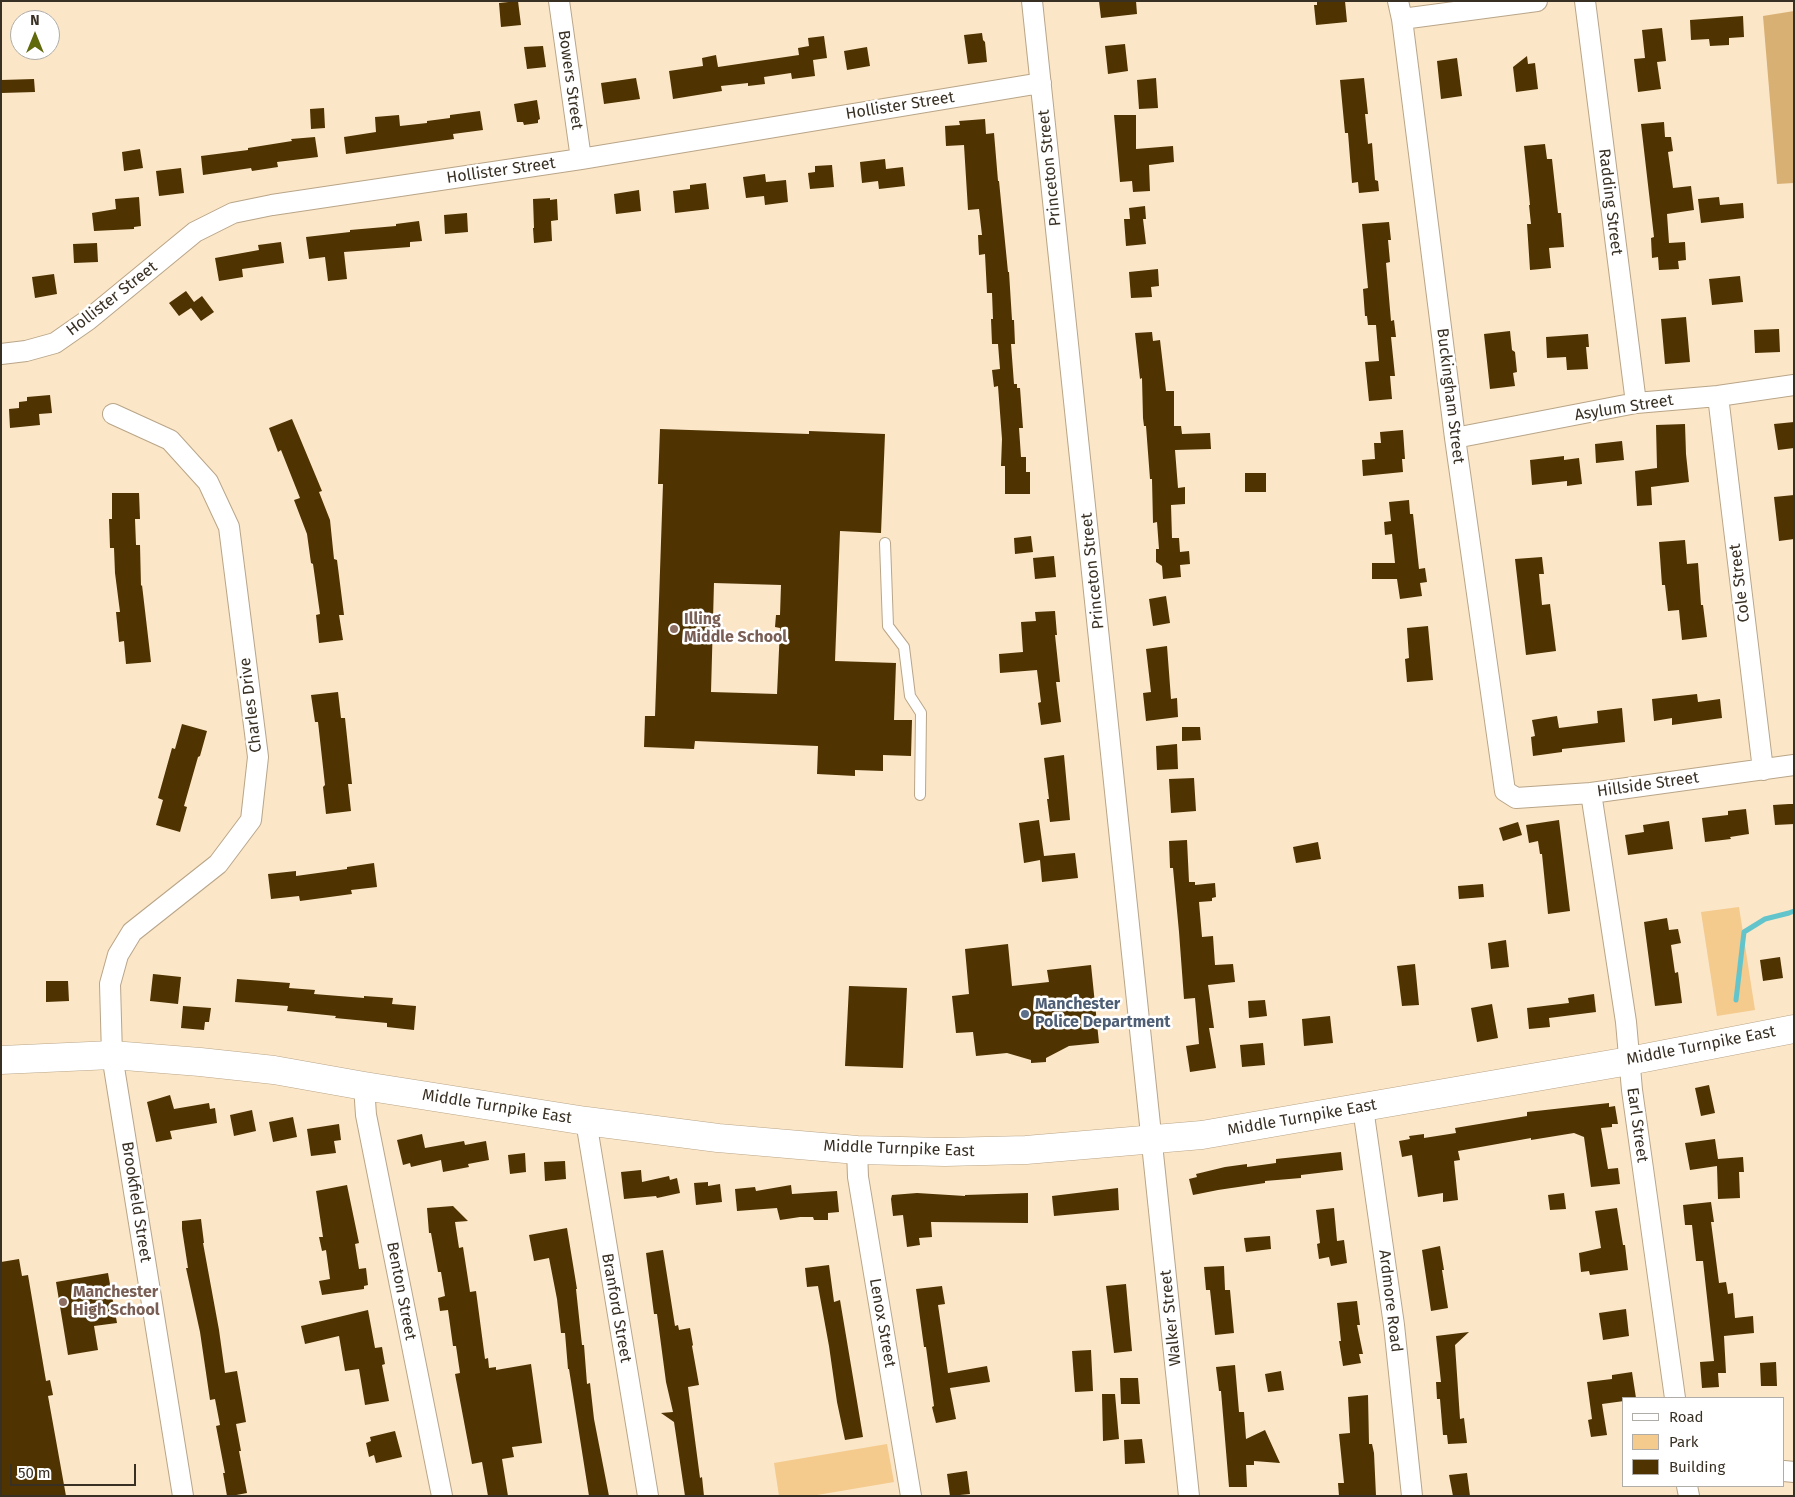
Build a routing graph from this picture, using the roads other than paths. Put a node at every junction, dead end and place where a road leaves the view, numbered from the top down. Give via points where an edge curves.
1 (558, 1) edge
2 (1032, 1) edge
3 (1537, 1) edge
4 (1585, 1) edge
5 (1400, 10) edge
6 (1041, 83) junction
7 (581, 159) junction
8 (1, 354) edge
9 (1794, 385) edge
10 (1718, 396) junction
11 (1636, 403) junction
12 (113, 414) dead end
13 (1456, 438) junction
14 (885, 544) dead end
15 (1794, 765) edge
16 (1763, 770) junction
17 (1505, 791) joint
18 (1591, 793) junction
19 (920, 795) dead end
20 (1794, 1029) edge
21 (112, 1055) junction
22 (1, 1060) edge
23 (1629, 1061) junction
24 (364, 1086) junction
25 (1363, 1108) junction
26 (586, 1121) junction
27 (1153, 1140) junction
28 (857, 1150) junction
29 (1675, 1397) edge
30 (183, 1496) edge
31 (442, 1496) edge
32 (648, 1496) edge
33 (911, 1496) edge
34 (1190, 1496) edge
35 (1412, 1496) edge

1 - 7 street, Bowers Street
2 - 6 street, Princeton Street
3 - 5 street
4 - 11 street, Radding Street
5 - 13 street, Buckingham Street
6 - 7 street, Hollister Street
6 - 27 street, Princeton Street
7 - 8 street, Hollister Street via 233,213 195,232 55,343
9 - 10 street, Asylum Street
10 - 11 street, Asylum Street
10 - 16 street, Cole Street
11 - 13 street, Asylum Street
12 - 21 street, Charles Drive via 170,440 208,482 229,527 258,757 251,820 218,864 132,932 118,955 110,984
13 - 17 street, Buckingham Street
14 - 19 lane via 888,626 904,647 910,696 921,713
15 - 16 street, Hillside Street
16 - 18 street, Hillside Street
17 - 18 street, Hillside Street via 1516,798
18 - 23 street, Earl Street via 1626,1022
20 - 23 main road, Middle Turnpike East
21 - 22 main road, Middle Turnpike East
21 - 24 main road, Middle Turnpike East via 274,1070
21 - 30 street, Brookfield Street
23 - 25 main road, Middle Turnpike East
23 - 29 street, Earl Street
24 - 26 main road, Middle Turnpike East
24 - 31 street, Benton Street via 366,1116
25 - 27 main road, Middle Turnpike East
25 - 35 street, Ardmore Road via 1394,1325
26 - 28 main road, Middle Turnpike East via 718,1138
26 - 32 street, Branford Street
27 - 28 main road, Middle Turnpike East via 1026,1150
27 - 34 street, Walker Street
28 - 33 street, Lenox Street via 858,1177

